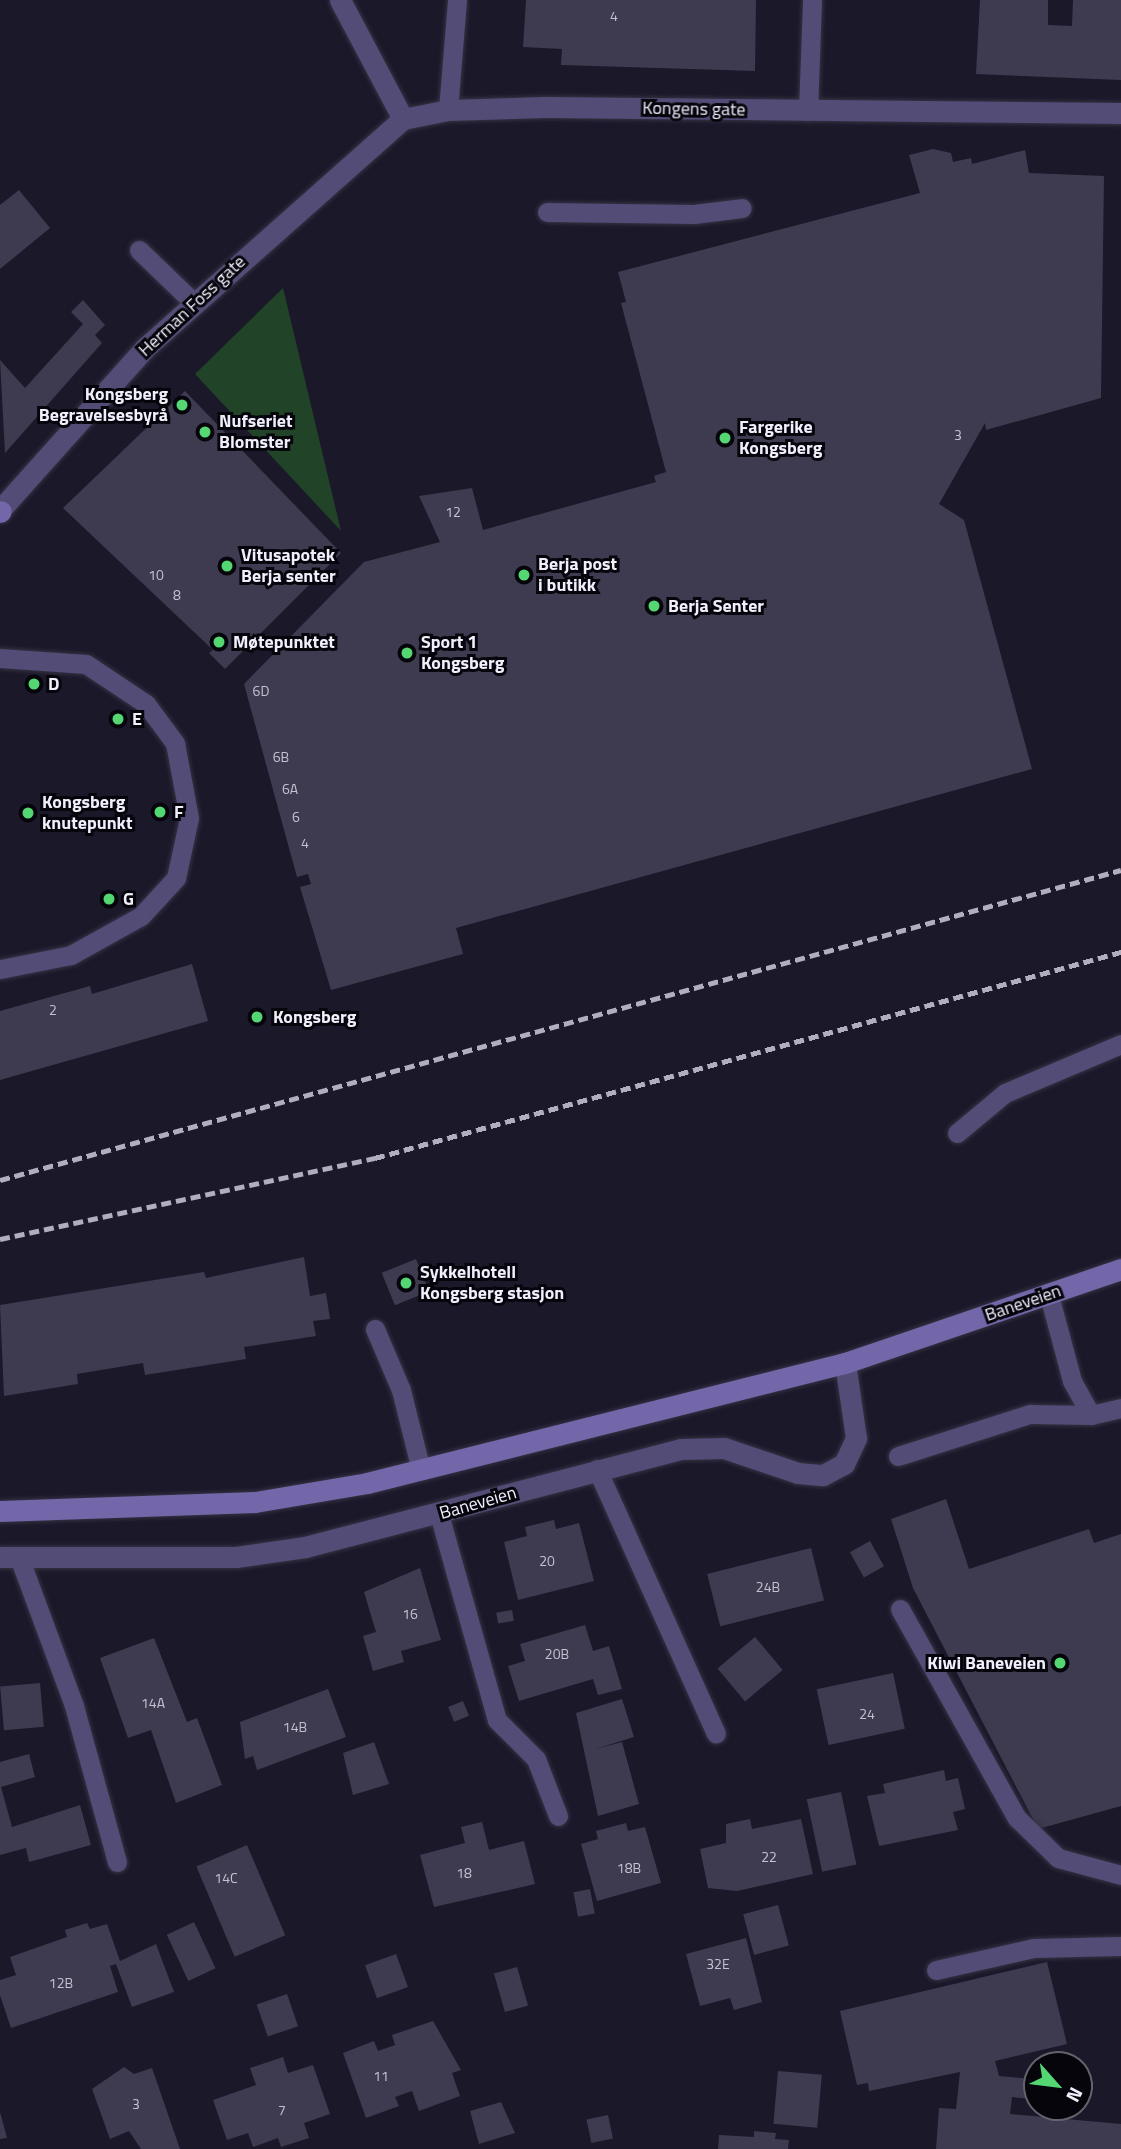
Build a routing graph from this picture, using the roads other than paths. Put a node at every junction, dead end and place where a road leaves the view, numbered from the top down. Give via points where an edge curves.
1 (340, 0) edge
2 (457, 0) edge
3 (812, 0) edge
4 (448, 110) junction
5 (808, 111) junction
6 (1121, 113) edge
7 (403, 119) junction
8 (742, 208) dead end
9 (547, 212) dead end
10 (139, 250) dead end
11 (194, 303) junction
12 (0, 511) edge
13 (0, 658) edge
14 (0, 969) edge
15 (1121, 1044) edge
16 (957, 1133) dead end
17 (1121, 1269) edge
18 (1049, 1295) junction
19 (375, 1329) dead end
20 (845, 1363) junction
21 (1121, 1408) edge
22 (1091, 1415) junction
23 (898, 1456) dead end
24 (597, 1469) junction
25 (421, 1470) junction
26 (0, 1511) edge
27 (439, 1514) junction
28 (9, 1557) edge
29 (900, 1609) dead end
30 (716, 1734) dead end
31 (558, 1816) dead end
32 (117, 1862) dead end
33 (1121, 1875) edge
34 (1121, 1946) edge
35 (936, 1970) dead end

1 - 7 street
2 - 4 lane
3 - 5 lane
4 - 5 street, Kongens gate
4 - 7 street, Kongens gate
5 - 6 street, Kongens gate
7 - 11 street, Herman Foss gate
8 - 9 lane
10 - 11 lane
11 - 12 street, Herman Foss gate via 118,376
13 - 14 lane via 86,664 146,704 175,743 189,818 176,878 141,916 71,955
15 - 16 lane via 1005,1093
17 - 18 main road, Baneveien
18 - 20 main road, Baneveien
18 - 22 lane via 1072,1381
19 - 25 lane via 401,1390
20 - 24 street, Baneveien via 856,1438 844,1464 823,1475 798,1473 724,1448 681,1449
20 - 25 main road, Baneveien
21 - 22 lane
22 - 23 lane via 1030,1414
24 - 27 street, Baneveien
24 - 30 lane
25 - 26 main road, Baneveien via 255,1502
27 - 28 street, Baneveien via 236,1557
27 - 31 lane via 497,1720 536,1759
28 - 32 lane via 74,1706
29 - 33 lane via 1017,1818 1058,1858
34 - 35 lane via 1034,1948

